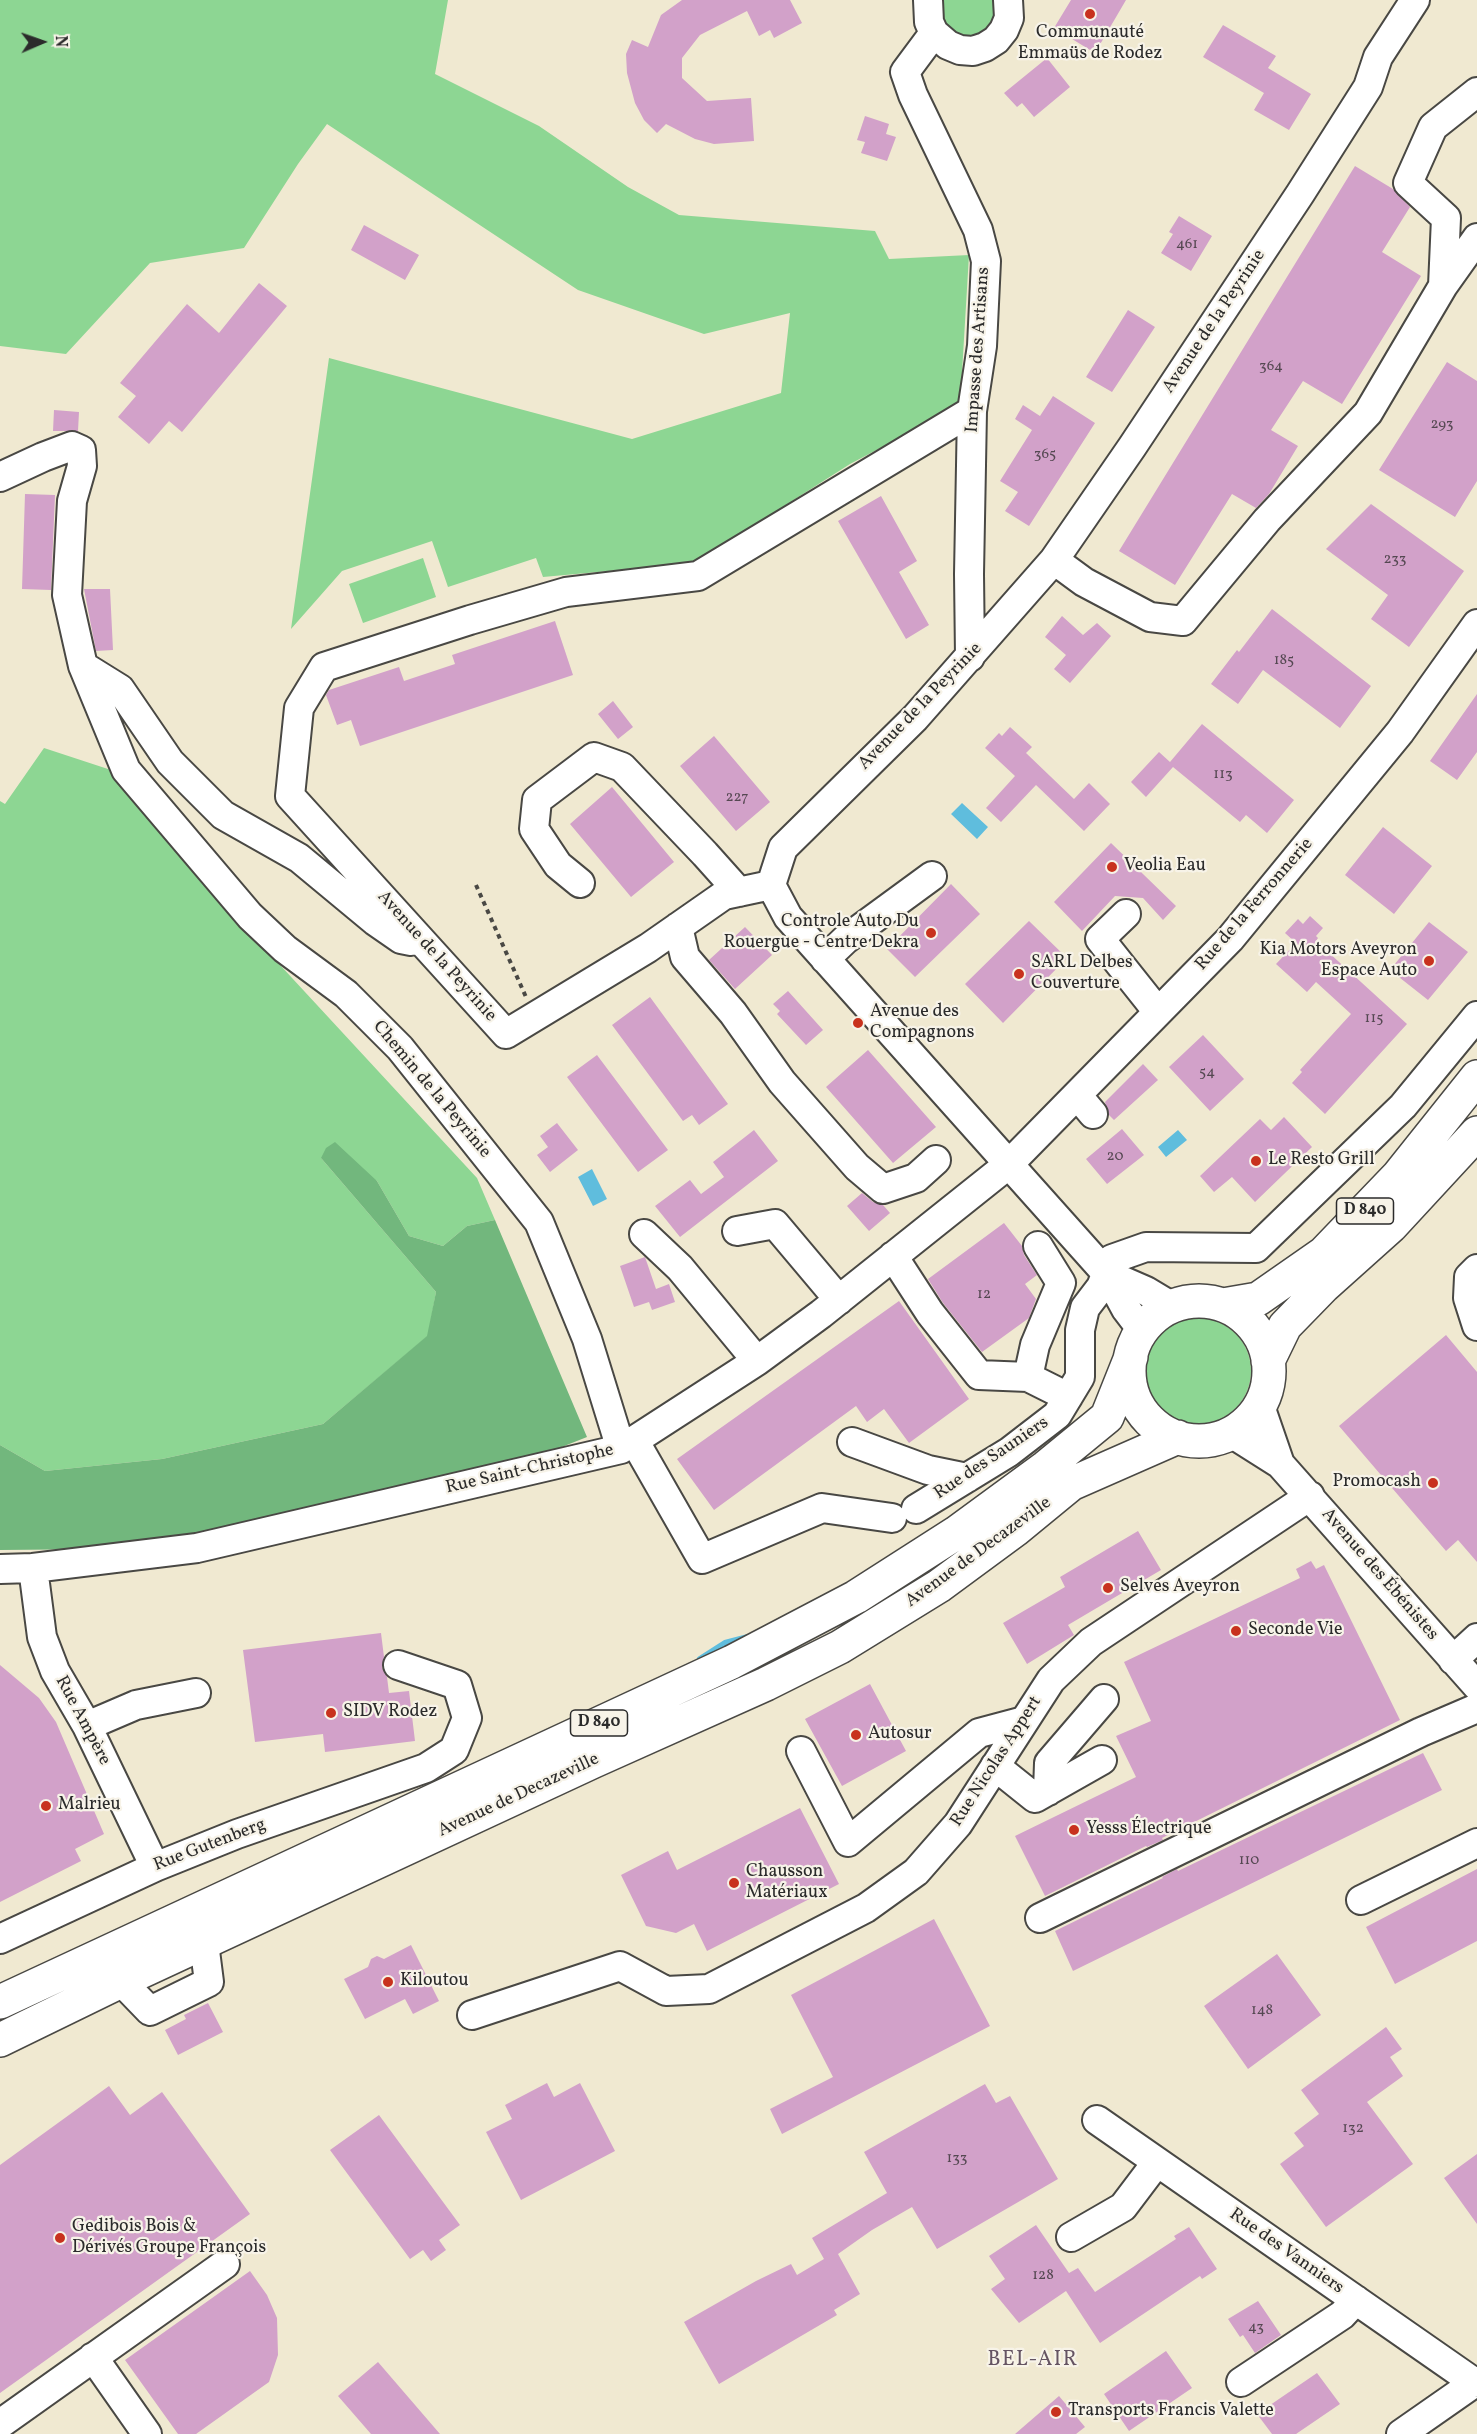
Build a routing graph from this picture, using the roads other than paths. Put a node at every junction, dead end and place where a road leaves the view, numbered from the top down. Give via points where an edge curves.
1 (928, 0) edge
2 (1008, 0) edge
3 (1415, 0) edge
4 (934, 33) junction
5 (1477, 92) edge
6 (1477, 238) edge
7 (1443, 286) junction
8 (972, 411) junction
9 (0, 477) edge
10 (1054, 560) junction
11 (1477, 624) edge
12 (970, 657) junction
13 (83, 666) junction
14 (932, 876) dead end
15 (580, 883) dead end
16 (771, 885) junction
17 (739, 892) junction
18 (1125, 914) dead end
19 (678, 927) junction
20 (423, 943) junction
21 (825, 959) junction
22 (1158, 1012) junction
23 (1477, 1016) edge
24 (1477, 1077) edge
25 (1477, 1133) edge
26 (936, 1160) dead end
27 (1009, 1164) junction
28 (737, 1231) dead end
29 (644, 1234) dead end
30 (1038, 1246) dead end
31 (893, 1256) junction
32 (1477, 1269) edge
33 (1107, 1274) junction
34 (839, 1300) junction
35 (1223, 1305) junction
36 (1171, 1306) junction
37 (1477, 1326) edge
38 (1137, 1343) junction
39 (757, 1361) junction
40 (1268, 1361) junction
41 (1028, 1377) junction
42 (1068, 1397) junction
43 (1260, 1406) junction
44 (1231, 1433) junction
45 (1178, 1437) junction
46 (852, 1442) dead end
47 (628, 1444) junction
48 (1280, 1464) junction
49 (967, 1478) junction
50 (1310, 1496) junction
51 (904, 1514) joint
52 (33, 1568) junction
53 (0, 1569) edge
54 (1477, 1638) edge
55 (1453, 1660) junction
56 (398, 1665) dead end
57 (1477, 1686) edge
58 (196, 1693) dead end
59 (1104, 1700) dead end
60 (1477, 1708) edge
61 (1024, 1721) junction
62 (87, 1726) junction
63 (801, 1751) dead end
64 (1102, 1760) dead end
65 (995, 1766) junction
66 (1048, 1791) junction
67 (1477, 1843) edge
68 (155, 1867) junction
69 (1361, 1900) dead end
70 (1040, 1918) dead end
71 (0, 1939) edge
72 (0, 2002) edge
73 (472, 2015) dead end
74 (0, 2040) edge
75 (1097, 2120) dead end
76 (1157, 2162) junction
77 (1071, 2237) dead end
78 (225, 2264) dead end
79 (1356, 2300) junction
80 (93, 2357) junction
81 (1241, 2382) dead end
82 (1476, 2382) edge
83 (0, 2424) edge
84 (1434, 2424) edge
85 (147, 2434) edge
86 (1401, 2434) edge

1 - 4 street
2 - 4 street via 1009,18 1004,30 985,47 960,50
3 - 10 street, Avenue de la Peyrinie via 1378,57 1368,87 1300,194
4 - 8 street, Impasse des Artisans via 905,72 978,230 986,261 982,346
5 - 7 street via 1433,127 1408,183 1446,218
6 - 7 street
7 - 10 street via 1368,413 1267,520 1183,621 1150,617 1084,582
8 - 12 street, Impasse des Artisans
8 - 20 street, Avenue de la Peyrinie via 698,576 566,592 324,668 299,708 290,796
9 - 13 street, Chemin de la Peyrinie via 72,447 81,450 82,466 72,501 67,595
10 - 12 street, Avenue de la Peyrinie
11 - 22 street, Rue de la Ferronnerie via 1393,741 1230,939
12 - 16 street, Avenue de la Peyrinie via 915,718 783,848
13 - 20 street via 120,689 170,762 223,815 298,858 401,939
13 - 47 street, Chemin de la Peyrinie via 126,770 250,916 285,949 346,994 400,1048 539,1222
14 - 21 street
15 - 17 street via 558,865 534,829 537,800 594,757 622,767
16 - 17 street, Avenue de la Peyrinie
16 - 21 street via 788,917
17 - 19 street, Avenue de la Peyrinie via 724,895
18 - 22 street via 1100,939
19 - 20 street, Avenue de la Peyrinie via 506,1034
19 - 26 street via 685,957 733,1013 782,1082 857,1167 883,1189 916,1178
21 - 27 street
22 - 27 street, Rue de la Ferronnerie via 1085,1104
23 - 33 street, Rue des Sauniers via 1403,1106 1256,1248 1146,1247 1112,1259
24 - 35 main road, D 840 via 1398,1176 1324,1253 1258,1299
25 - 40 main road, D 840 via 1391,1226 1285,1326
27 - 31 street, Rue Saint-Christophe
27 - 33 street
28 - 34 street via 775,1224
29 - 39 street via 681,1268
30 - 41 street via 1061,1283 1035,1345
31 - 34 street, Rue Saint-Christophe
31 - 41 street via 930,1313 979,1375
32 - 37 street via 1468,1277 1468,1298
33 - 36 street
33 - 38 street via 1126,1309
33 - 42 street, Rue des Sauniers via 1085,1308 1080,1330 1080,1377
34 - 39 street, Rue Saint-Christophe
35 - 36 main road via 1197,1300
35 - 40 main road via 1254,1326
36 - 38 main road via 1160,1312
38 - 45 main road via 1131,1382 1139,1406 1156,1425
38 - 72 main road, Avenue de Decazeville / D 840 via 1107,1416 956,1533 856,1597 732,1662
39 - 47 street, Rue Saint-Christophe
40 - 43 main road via 1268,1384
41 - 42 street
42 - 49 street, Rue des Sauniers via 1057,1415
43 - 44 main road
43 - 48 street, Avenue des Ébénistes
44 - 45 main road via 1204,1441
44 - 48 street, Avenue des Ébénistes
45 - 74 main road, Avenue de Decazeville / D 840 via 1071,1484 939,1586 840,1647
46 - 49 street via 928,1470
47 - 51 street, Chemin de la Peyrinie via 702,1559 822,1509
47 - 52 street, Rue Saint-Christophe via 197,1548
48 - 50 street, Avenue des Ébénistes
49 - 51 street, Rue des Sauniers
50 - 55 street, Avenue des Ébénistes
50 - 61 street, Rue Nicolas Appert via 1091,1642 1051,1680
52 - 53 street, Rue Saint-Christophe
52 - 62 street, Rue Ampère via 42,1637 55,1671
54 - 55 street
55 - 57 street, Avenue des Ébénistes
56 - 68 street, Rue Gutenberg via 457,1685 467,1718 454,1750 426,1768
58 - 62 street via 136,1705
59 - 66 street via 1049,1763
60 - 70 street
61 - 63 street via 979,1734 848,1842
61 - 65 street, Rue Nicolas Appert
62 - 68 street, Rue Ampère
64 - 66 street
65 - 66 street via 1035,1798
65 - 73 street, Rue Nicolas Appert via 958,1824 916,1872 866,1908 709,1989 666,1991 620,1966
67 - 69 street
68 - 71 street, Rue Gutenberg
75 - 76 street, Rue des Vanniers
76 - 77 street via 1123,2207
76 - 79 street, Rue des Vanniers
78 - 80 street
79 - 81 street via 1342,2315
79 - 82 street, Rue des Vanniers
80 - 83 street
80 - 85 street
82 - 84 street
84 - 86 street

